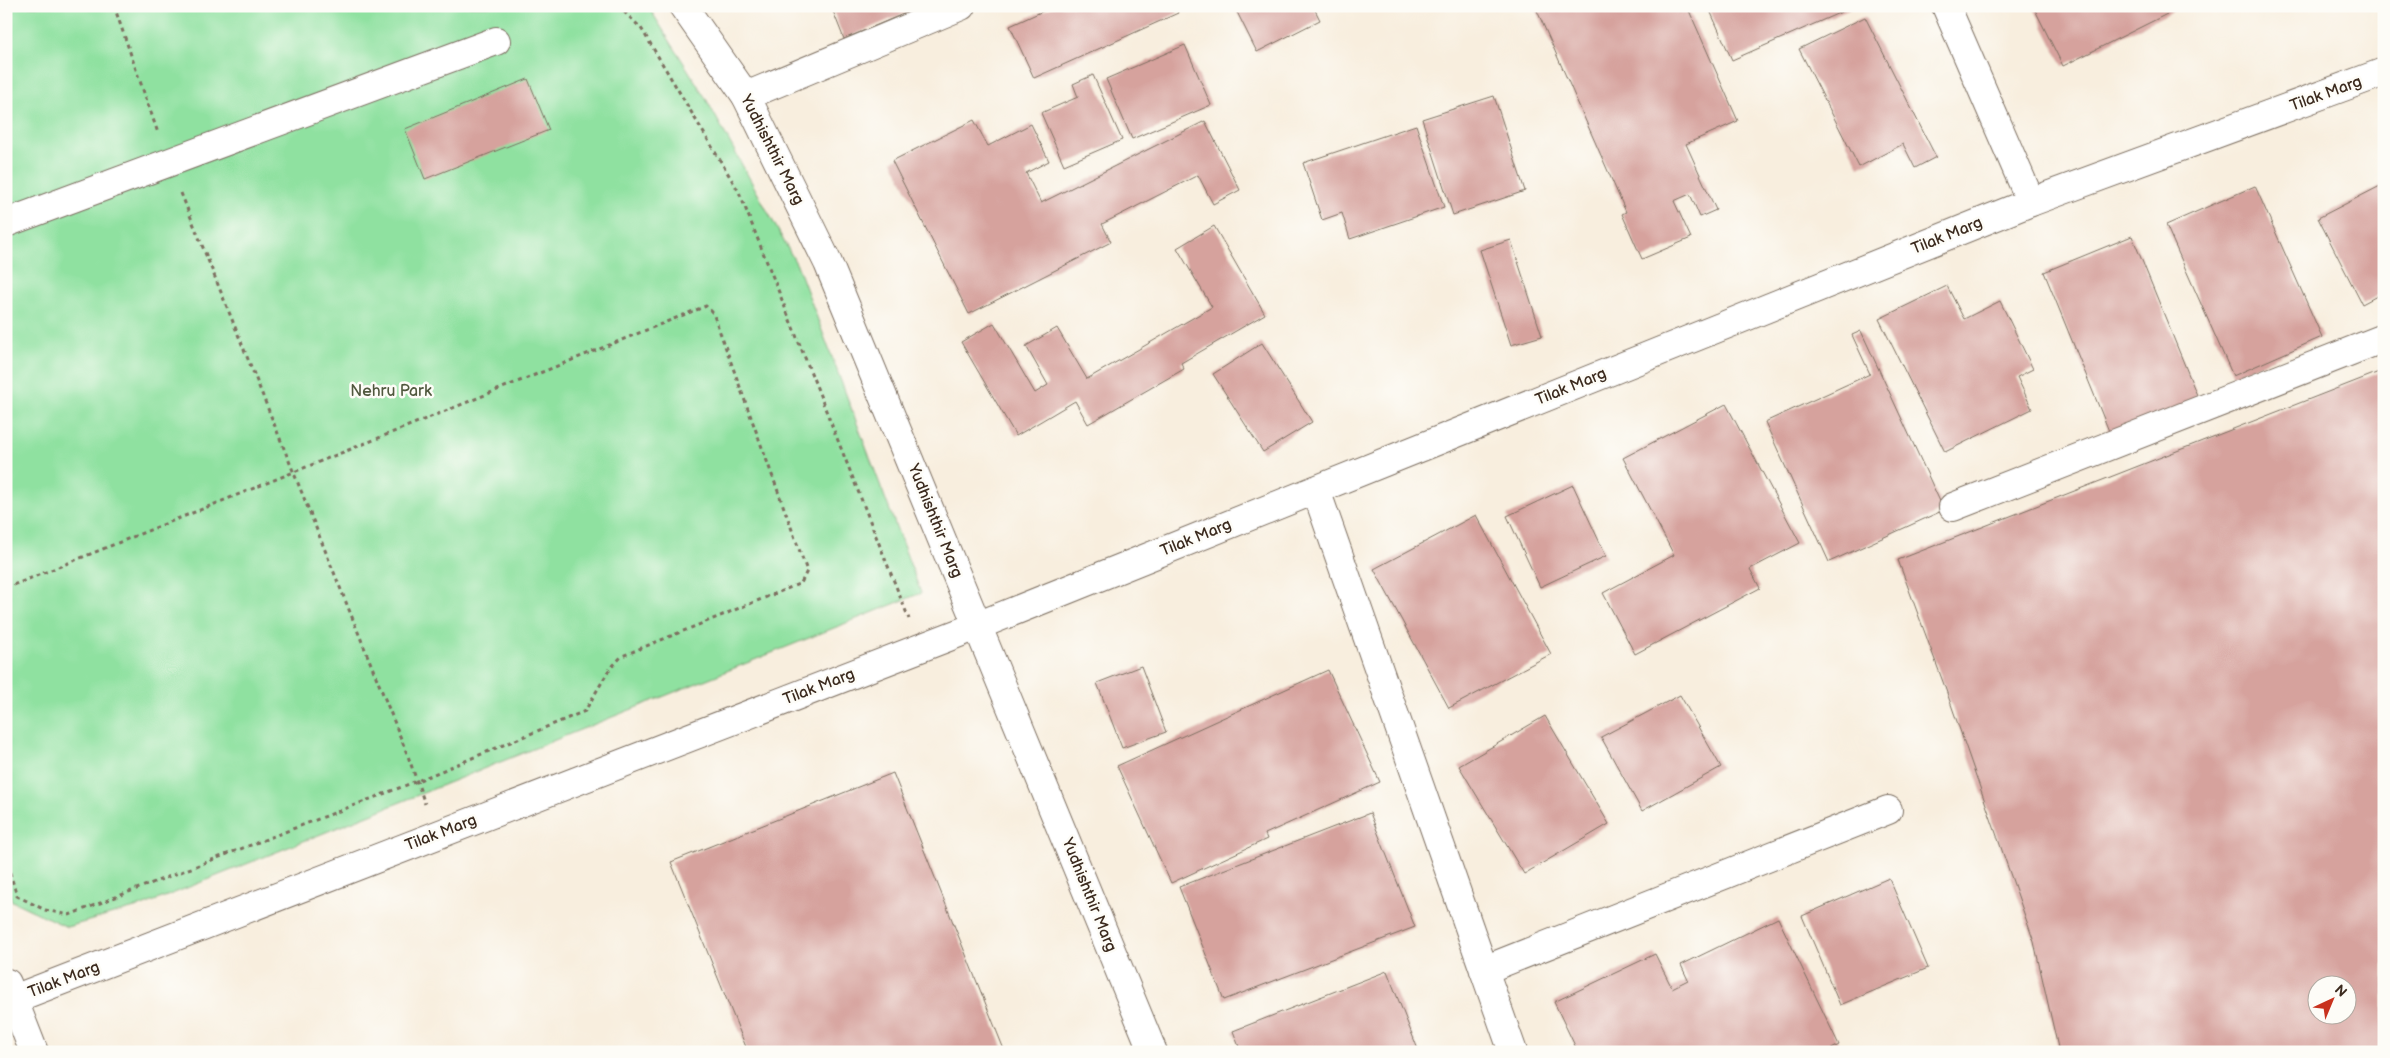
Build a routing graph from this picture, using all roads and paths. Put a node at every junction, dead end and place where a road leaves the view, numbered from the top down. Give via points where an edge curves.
1 (114, 6) edge
2 (618, 6) edge
3 (683, 6) edge
4 (961, 6) edge
5 (1946, 6) edge
6 (496, 41) dead end
7 (2384, 72) edge
8 (746, 96) junction
9 (168, 163) junction
10 (2031, 202) junction
11 (6, 223) edge
12 (2384, 338) edge
13 (293, 472) junction
14 (1316, 490) junction
15 (1953, 507) dead end
16 (6, 588) edge
17 (977, 626) junction
18 (920, 648) junction
19 (417, 781) junction
20 (1888, 810) dead end
21 (436, 835) junction
22 (6, 860) edge
23 (1484, 970) junction
24 (9, 994) edge
25 (34, 1052) edge
26 (1153, 1052) edge
27 (1513, 1052) edge

1 - 9 path
2 - 18 path via 641,28 738,192
3 - 8 street, Yudhishthir Marg
4 - 8 street
5 - 10 street
6 - 9 street
7 - 10 street, Tilak Marg
8 - 17 street, Yudhishthir Marg via 828,263
9 - 11 street
9 - 13 path
10 - 14 street, Tilak Marg
12 - 15 street
13 - 16 path
13 - 19 path
13 - 19 path via 702,307 706,306 713,313 807,571 801,583 622,656 609,670 585,711
14 - 17 street, Tilak Marg
14 - 23 street
17 - 18 street, Tilak Marg
17 - 26 street, Yudhishthir Marg
18 - 21 street, Tilak Marg
19 - 21 path
19 - 22 path via 69,915 45,910 17,896
20 - 23 street
21 - 24 street, Tilak Marg
23 - 27 street
24 - 25 street

